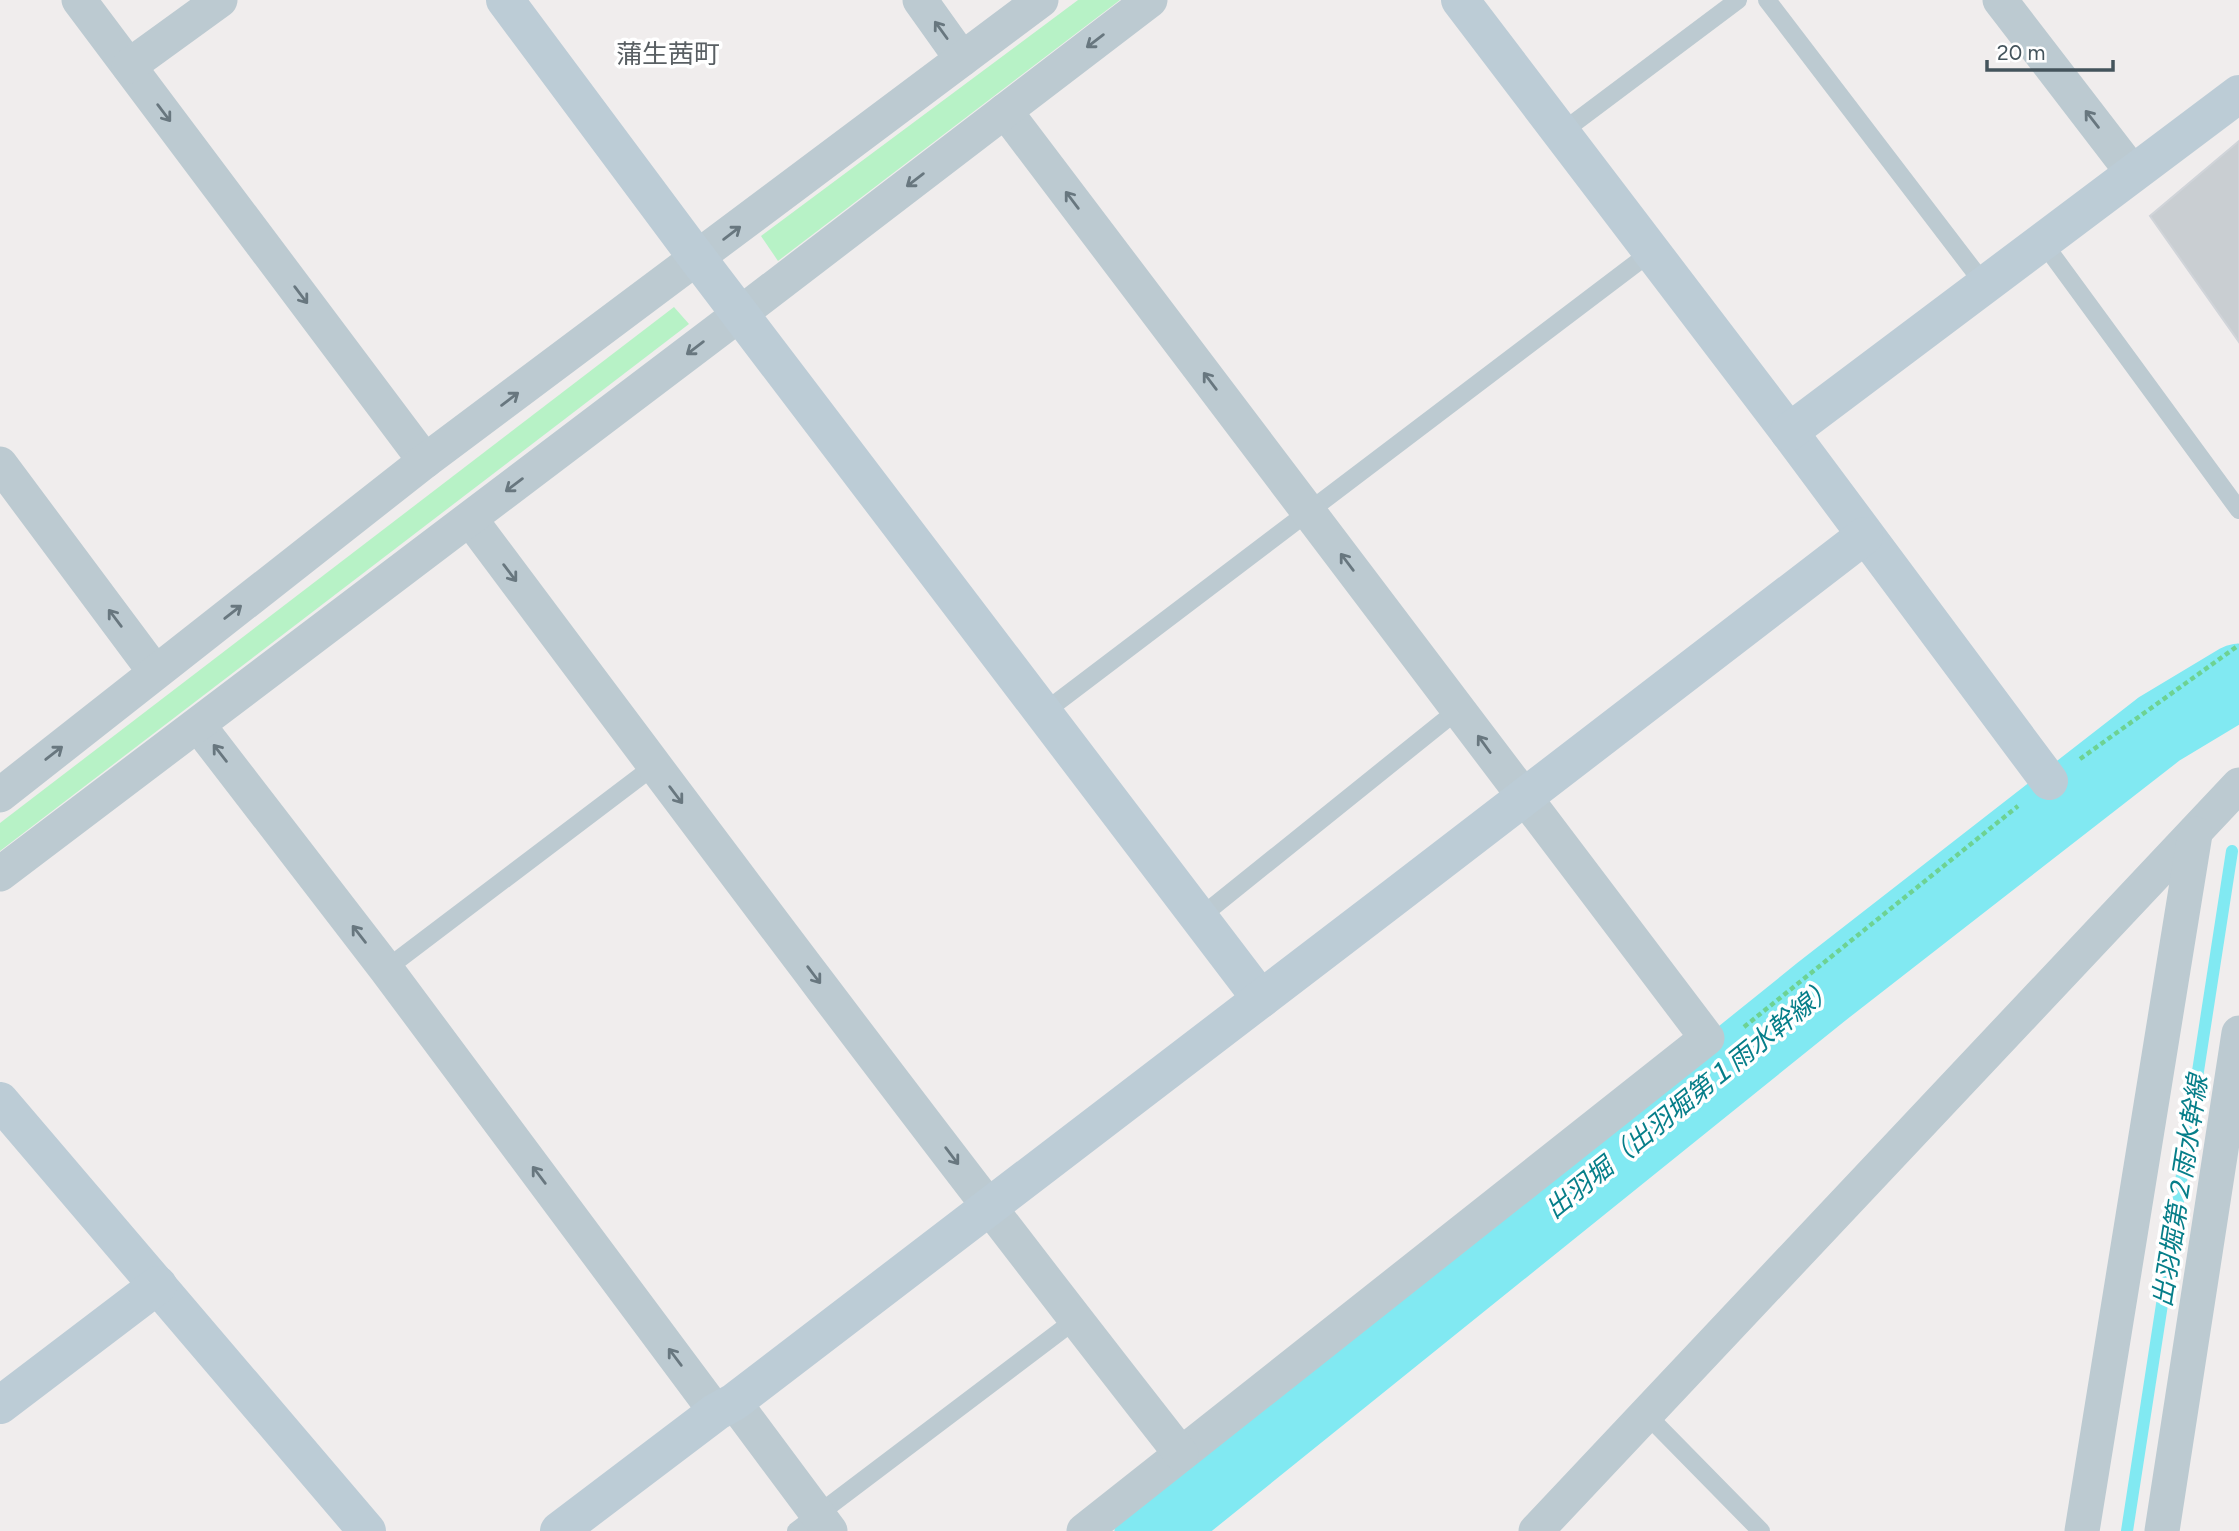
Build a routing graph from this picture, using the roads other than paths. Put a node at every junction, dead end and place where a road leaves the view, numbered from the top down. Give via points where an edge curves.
1 (79, 0) edge
2 (220, 0) edge
3 (505, 0) edge
4 (920, 0) edge
5 (1041, 0) edge
6 (1150, 0) edge
7 (1460, 0) edge
8 (1738, 0) edge
9 (1767, 0) edge
10 (2000, 0) edge
11 (962, 59) junction
12 (129, 66) junction
13 (2239, 94) edge
14 (1005, 111) junction
15 (1562, 132) junction
16 (2133, 173) junction
17 (2042, 241) junction
18 (1651, 252) junction
19 (698, 259) junction
20 (1984, 284) junction
21 (741, 313) junction
22 (1788, 432) junction
23 (425, 461) junction
24 (3, 475) edge
25 (2239, 510) edge
26 (1310, 513) junction
27 (470, 519) junction
28 (1864, 536) junction
29 (155, 672) junction
30 (1459, 709) junction
31 (1043, 713) junction
32 (198, 725) junction
33 (654, 766) junction
34 (2049, 781) road end
35 (2239, 785) edge
36 (0, 795) edge
37 (1524, 799) junction
38 (2195, 834) junction
39 (0, 874) edge
40 (1199, 918) junction
41 (387, 969) junction
42 (1261, 999) junction
43 (2239, 1033) edge
44 (0, 1101) edge
45 (989, 1205) junction
46 (158, 1285) junction
47 (1075, 1320) junction
48 (0, 1405) edge
49 (725, 1407) junction
50 (1645, 1413) junction
51 (1181, 1454) junction
52 (814, 1525) edge
53 (367, 1531) edge
54 (559, 1531) edge
55 (1084, 1531) edge
56 (1536, 1531) edge
57 (1761, 1531) edge
58 (2081, 1531) edge
59 (2162, 1531) edge

1 - 12 street
2 - 12 street
3 - 19 street
11 -> 4 street
5 - 11 street
6 -> 14 street
7 - 15 street
8 - 15 lane
9 - 20 lane
16 -> 10 street
19 -> 11 street
12 -> 23 street
13 - 16 street
14 -> 21 street
26 -> 14 street
15 - 18 street
16 - 17 street
17 - 20 street
17 - 25 lane
18 - 22 street
18 - 26 lane
19 - 21 street
23 -> 19 street
20 - 22 street
21 -> 27 street
21 - 31 street
22 - 28 street
29 -> 23 street
29 -> 24 street
30 -> 26 street
26 - 31 lane
27 - 32 street
27 -> 33 street
28 - 34 street
28 - 37 street
36 -> 29 street
37 -> 30 street
30 - 40 lane
31 - 40 street
32 - 39 street
41 -> 32 street
33 - 41 lane
33 -> 45 street
35 - 38 street
37 - 42 street
37 - 51 street via 1707,1038
38 - 50 street
38 - 58 street
40 - 42 street
49 -> 41 street
42 - 45 street
43 - 59 street
44 - 46 street
45 - 47 street
45 - 49 street
46 - 48 street
46 - 53 street
47 - 51 street
47 - 52 lane
49 - 52 street
49 - 54 street
50 - 56 street
50 - 57 lane
51 - 55 street

